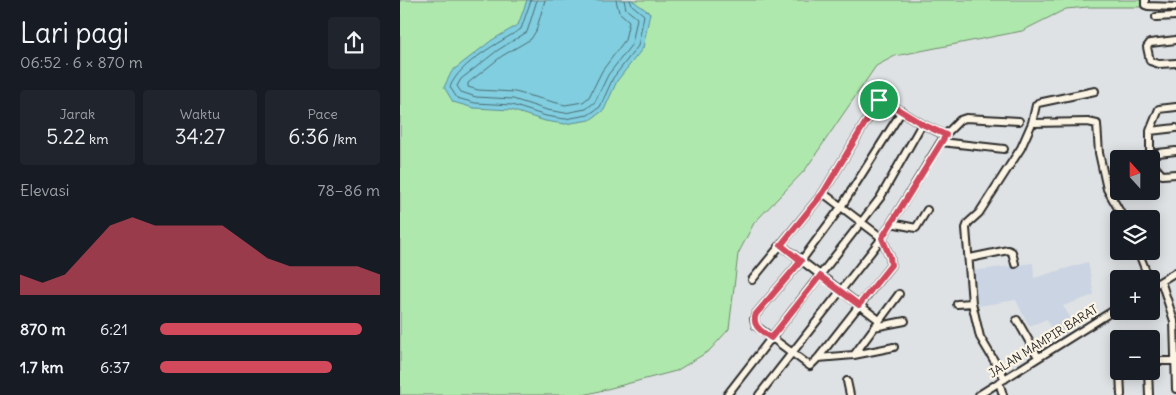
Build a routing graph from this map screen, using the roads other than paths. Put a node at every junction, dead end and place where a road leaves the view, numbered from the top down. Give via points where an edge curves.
1 (1145, 0) edge
2 (1176, 7) edge
3 (1176, 16) edge
4 (1156, 17) dead end
5 (1176, 40) edge
6 (1176, 63) edge
7 (1094, 91) dead end
8 (1176, 107) edge
9 (902, 111) junction
10 (1019, 120) dead end
11 (1032, 123) junction
12 (922, 124) junction
13 (1176, 128) edge
14 (1150, 130) junction
15 (946, 135) junction
16 (942, 142) junction
17 (1004, 149) dead end
18 (1150, 150) edge
19 (1176, 151) edge
20 (1160, 155) edge
21 (1160, 172) edge
22 (1176, 174) edge
23 (823, 193) junction
24 (842, 207) junction
25 (927, 210) dead end
26 (1119, 210) edge
27 (862, 222) junction
28 (891, 223) junction
29 (882, 238) junction
30 (781, 245) junction
31 (970, 258) junction
32 (801, 261) junction
33 (1015, 264) dead end
34 (1176, 272) edge
35 (820, 276) junction
36 (752, 280) dead end
37 (1161, 281) joint
38 (840, 290) junction
39 (900, 294) dead end
40 (956, 304) dead end
41 (972, 304) junction
42 (859, 305) junction
43 (1110, 313) edge
44 (879, 320) junction
45 (1017, 320) dead end
46 (906, 321) dead end
47 (1175, 321) edge
48 (874, 328) junction
49 (1176, 334) edge
50 (771, 338) junction
51 (894, 347) dead end
52 (792, 353) junction
53 (854, 355) junction
54 (1038, 357) junction
55 (818, 358) junction
56 (1176, 361) edge
57 (1160, 362) edge
58 (1002, 380) junction
59 (1120, 380) edge
60 (1148, 380) edge
61 (847, 381) dead end
62 (1176, 386) edge
63 (727, 395) edge
64 (759, 395) edge
65 (850, 395) edge
66 (979, 395) edge
67 (1003, 395) edge
68 (1120, 395) edge
69 (1149, 395) edge

1 - 2 street via 1148,6
3 - 4 street
5 - 6 street via 1150,43 1147,48 1150,61
7 - 11 street via 1038,104
8 - 14 street via 1158,108
9 - 12 street
9 - 23 street via 879,100
9 - 24 street
10 - 15 street via 962,118
11 - 26 street via 1097,124 1107,189
11 - 31 street via 1022,148 979,213 968,223 966,233
12 - 15 street
12 - 27 street via 880,198
13 - 14 street
14 - 18 street
15 - 16 street
16 - 17 street
16 - 28 street
19 - 20 street
21 - 22 street via 1162,175
23 - 24 street
23 - 30 street
24 - 27 street
24 - 32 street
25 - 28 street via 916,228
27 - 29 street
27 - 35 street
28 - 29 street
29 - 38 street
29 - 42 street via 891,265
30 - 32 street
30 - 36 street
31 - 33 street via 1008,250 1012,252
31 - 41 street
32 - 35 street
32 - 50 street via 754,319 756,326
34 - 37 street
35 - 38 street
35 - 50 street
37 - 47 street
38 - 42 street
38 - 52 street
39 - 44 street
40 - 41 street
41 - 58 street via 980,337
42 - 44 street
42 - 55 street
43 - 54 street, JALAN MAMPIR BARAT
44 - 48 street
45 - 54 street
46 - 48 street
47 - 49 street
48 - 53 street
49 - 56 street
50 - 52 street
50 - 63 street
51 - 53 street
52 - 55 street via 810,366
52 - 64 street
53 - 55 street
54 - 58 street, JALAN MAMPIR BARAT
56 - 57 street
56 - 62 street
58 - 66 street, JALAN MAMPIR BARAT
58 - 67 street
59 - 68 street
60 - 69 street
61 - 65 street

